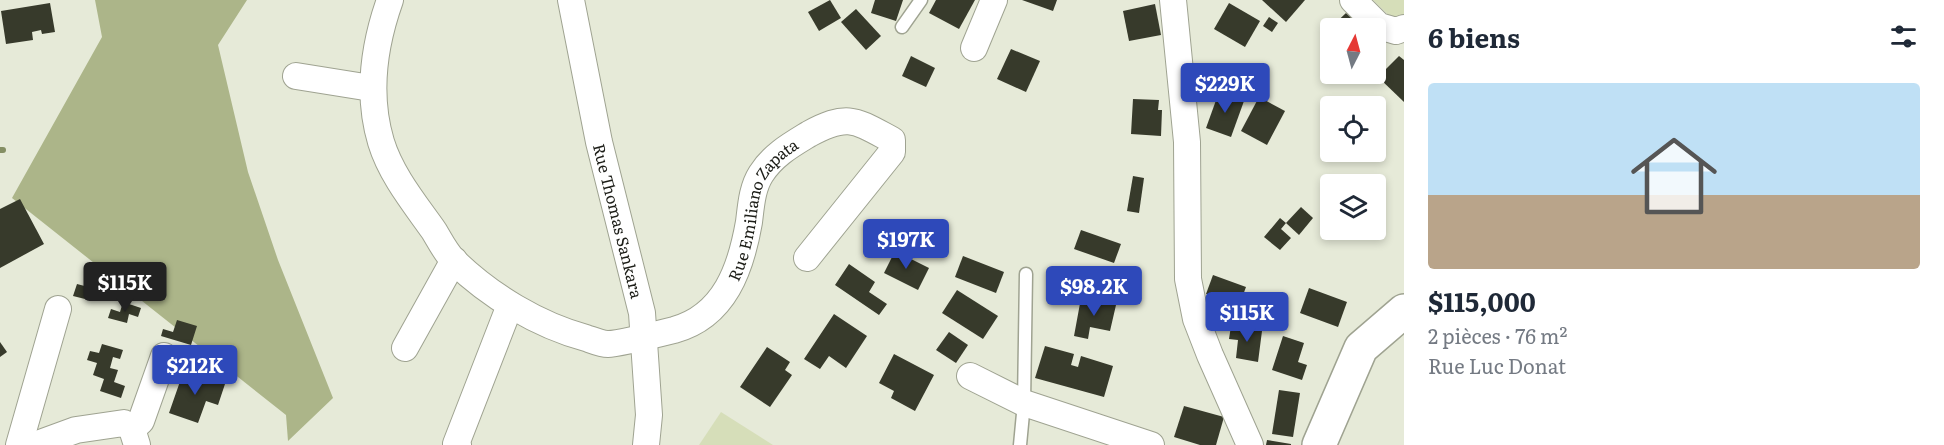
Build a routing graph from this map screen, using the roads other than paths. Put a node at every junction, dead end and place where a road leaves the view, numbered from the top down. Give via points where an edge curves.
1 (390, 0) edge
2 (571, 0) edge
3 (921, 0) edge
4 (994, 0) edge
5 (1173, 0) edge
6 (1356, 1) edge
7 (902, 27) dead end
8 (1404, 28) edge
9 (974, 48) dead end
10 (296, 75) dead end
11 (371, 88) junction
12 (807, 258) dead end
13 (454, 260) junction
14 (1026, 274) dead end
15 (510, 305) junction
16 (58, 309) dead end
17 (1404, 311) edge
18 (645, 335) junction
19 (405, 348) dead end
20 (164, 356) dead end
21 (970, 376) dead end
22 (1024, 403) junction
23 (135, 437) edge
24 (19, 445) edge
25 (35, 445) edge
26 (458, 445) edge
27 (646, 445) edge
28 (1020, 445) edge
29 (1151, 445) edge
30 (1250, 445) edge
31 (1318, 445) edge

1 - 11 street, Rue Emiliano Zapata
2 - 18 street, Rue Thomas Sankara via 599,142
3 - 7 lane
4 - 9 street
5 - 30 street via 1187,142 1188,279 1206,346
6 - 8 street via 1387,31
10 - 11 street
11 - 13 street, Rue Emiliano Zapata via 381,142 393,167
12 - 18 street, Rue Emiliano Zapata via 892,152 892,140 845,119 817,130 773,158 760,175 753,194 743,254 728,291 695,322
13 - 15 street, Rue Emiliano Zapata
13 - 19 street
14 - 22 lane
15 - 18 street, Rue Emiliano Zapata via 558,331 608,344
15 - 26 street
16 - 24 street
17 - 31 main road via 1361,348
18 - 27 street, Rue Thomas Sankara via 649,415
20 - 23 street
21 - 22 street
22 - 28 lane
22 - 29 street
23 - 25 street via 124,423 107,423

